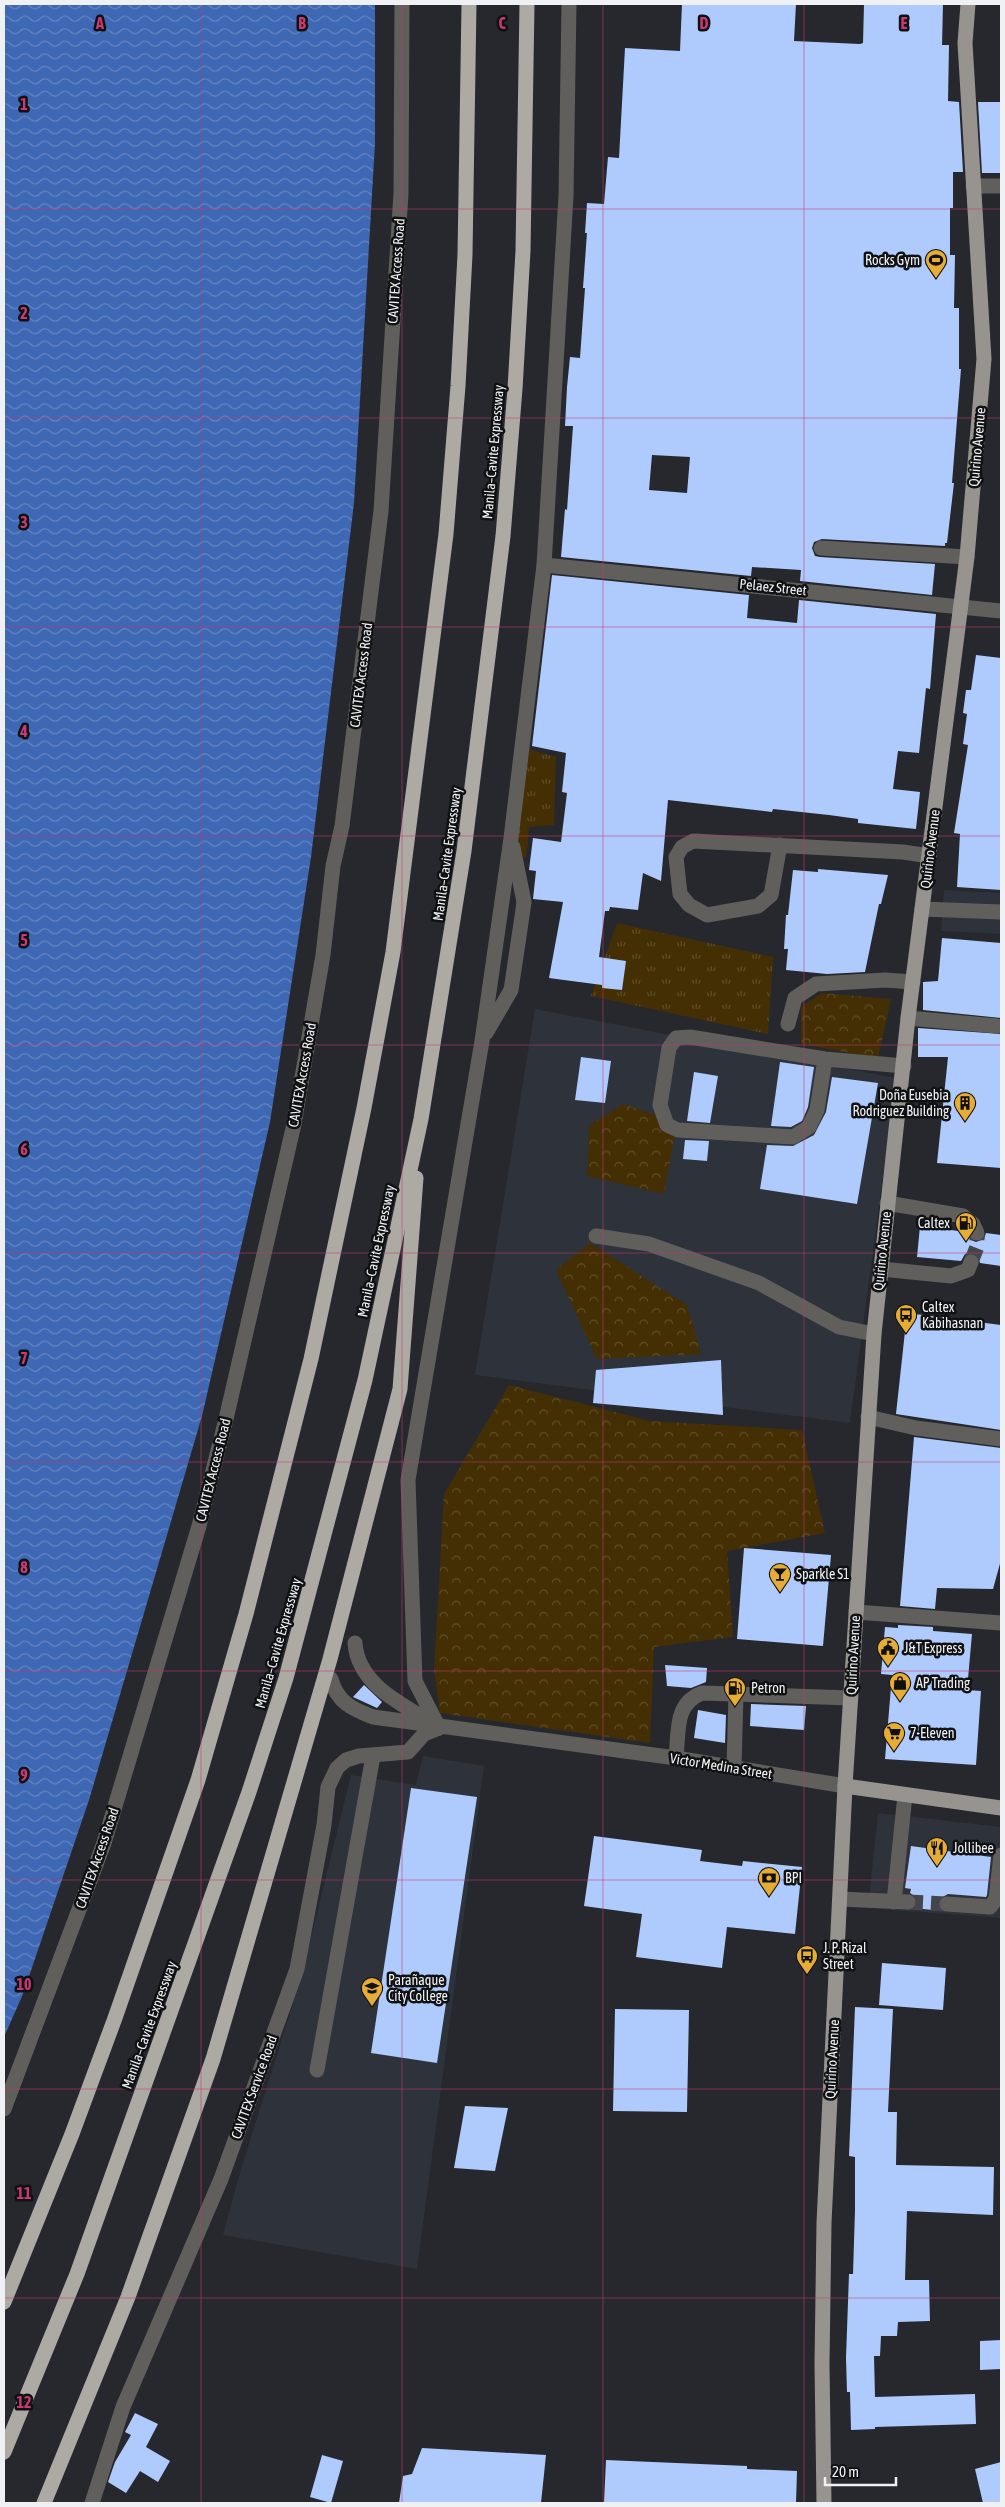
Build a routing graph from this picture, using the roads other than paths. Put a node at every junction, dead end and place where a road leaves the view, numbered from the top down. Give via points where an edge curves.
1 (402, 4) edge
2 (469, 4) edge
3 (527, 4) edge
4 (569, 4) edge
5 (968, 4) edge
6 (972, 186) junction
7 (1001, 186) edge
8 (820, 548) dead end
9 (966, 558) junction
10 (544, 564) junction
11 (960, 605) junction
12 (1001, 611) edge
13 (511, 838) junction
14 (780, 845) junction
15 (929, 856) junction
16 (922, 909) junction
17 (1001, 912) edge
18 (913, 982) junction
19 (908, 1018) junction
20 (788, 1024) dead end
21 (997, 1026) dead end
22 (482, 1041) junction
23 (825, 1059) junction
24 (904, 1066) junction
25 (421, 1119) junction
26 (887, 1203) junction
27 (976, 1233) dead end
28 (596, 1236) dead end
29 (971, 1262) tunnel mouth
30 (881, 1270) junction
31 (874, 1334) junction
32 (868, 1417) junction
33 (1001, 1439) edge
34 (856, 1612) junction
35 (1001, 1623) edge
36 (355, 1643) dead end
37 (332, 1679) dead end
38 (736, 1694) junction
39 (851, 1698) junction
40 (439, 1728) junction
41 (373, 1756) junction
42 (676, 1758) junction
43 (734, 1768) junction
44 (845, 1786) junction
45 (905, 1795) junction
46 (1001, 1808) edge
47 (1001, 1855) edge
48 (840, 1899) junction
49 (947, 1904) tunnel mouth
50 (317, 2070) dead end
51 (4, 2109) edge
52 (4, 2302) edge
53 (4, 2452) edge
54 (44, 2503) edge
55 (92, 2503) edge
56 (824, 2503) edge

1 - 51 street, CAVITEX Access Road via 402,193 381,511 342,826 333,866 323,955 294,1124 199,1526 104,1843
2 - 52 highway via 465,255 446,534 393,952 364,1108 308,1368 246,1614 198,1780 86,2098
3 - 25 highway, Manila–Cavite Expressway via 523,251 502,536 464,851
4 - 10 street via 566,196
5 - 6 main road, Quirino Avenue via 965,44
6 - 7 street
6 - 9 main road, Quirino Avenue via 984,359
8 - 9 street
9 - 11 main road, Quirino Avenue
10 - 11 street, Pelaez Street
10 - 13 street
11 - 12 street, Pelaez Street
11 - 15 main road, Quirino Avenue
13 - 22 street
13 - 22 street via 524,902 521,923 511,990
14 - 14 street via 693,841 682,847 676,857 680,894 689,905 707,915 758,906 771,895
14 - 15 street
15 - 16 main road, Quirino Avenue
16 - 17 street
16 - 18 main road, Quirino Avenue
18 - 19 main road, Quirino Avenue
18 - 20 street via 885,980 816,984 795,998
19 - 21 street
19 - 24 main road, Quirino Avenue
22 - 40 street via 408,1480 415,1681
23 - 23 street via 690,1037 676,1038 669,1048 660,1106 667,1125 678,1130 793,1137 810,1127
23 - 24 street
24 - 26 main road, Quirino Avenue
25 - 53 highway, Manila–Cavite Expressway via 365,1380 283,1687 246,1802 77,2274
25 - 54 highway via 400,1389 358,1554 213,2058 128,2297
26 - 27 street via 963,1216 973,1224
26 - 30 main road, Quirino Avenue
28 - 31 street via 649,1244 759,1284 839,1327
29 - 30 street via 968,1270 951,1276
30 - 31 main road, Quirino Avenue
31 - 32 main road, Quirino Avenue
32 - 33 street via 916,1428
32 - 34 main road, Quirino Avenue
34 - 35 street
34 - 39 main road, Quirino Avenue
36 - 40 street via 359,1664 375,1685
37 - 40 street, Victor Medina Street via 338,1697 360,1712
38 - 39 street
38 - 42 street via 702,1693 690,1697 682,1707
38 - 43 street
39 - 44 main road, Quirino Avenue
40 - 41 street, CAVITEX Service Road via 424,1734 408,1752
40 - 42 street, Victor Medina Street
41 - 50 street
41 - 55 street, CAVITEX Service Road via 346,1760 337,1768 328,1787 297,1969 221,2179 123,2407
42 - 43 street, Victor Medina Street
43 - 44 street, Victor Medina Street
44 - 45 main road, Victor Medina Street
44 - 48 main road, Quirino Avenue
45 - 46 main road, Victor Medina Street
45 - 48 street via 901,1902
47 - 49 street via 994,1903 990,1906
48 - 56 main road, Quirino Avenue via 824,2223

